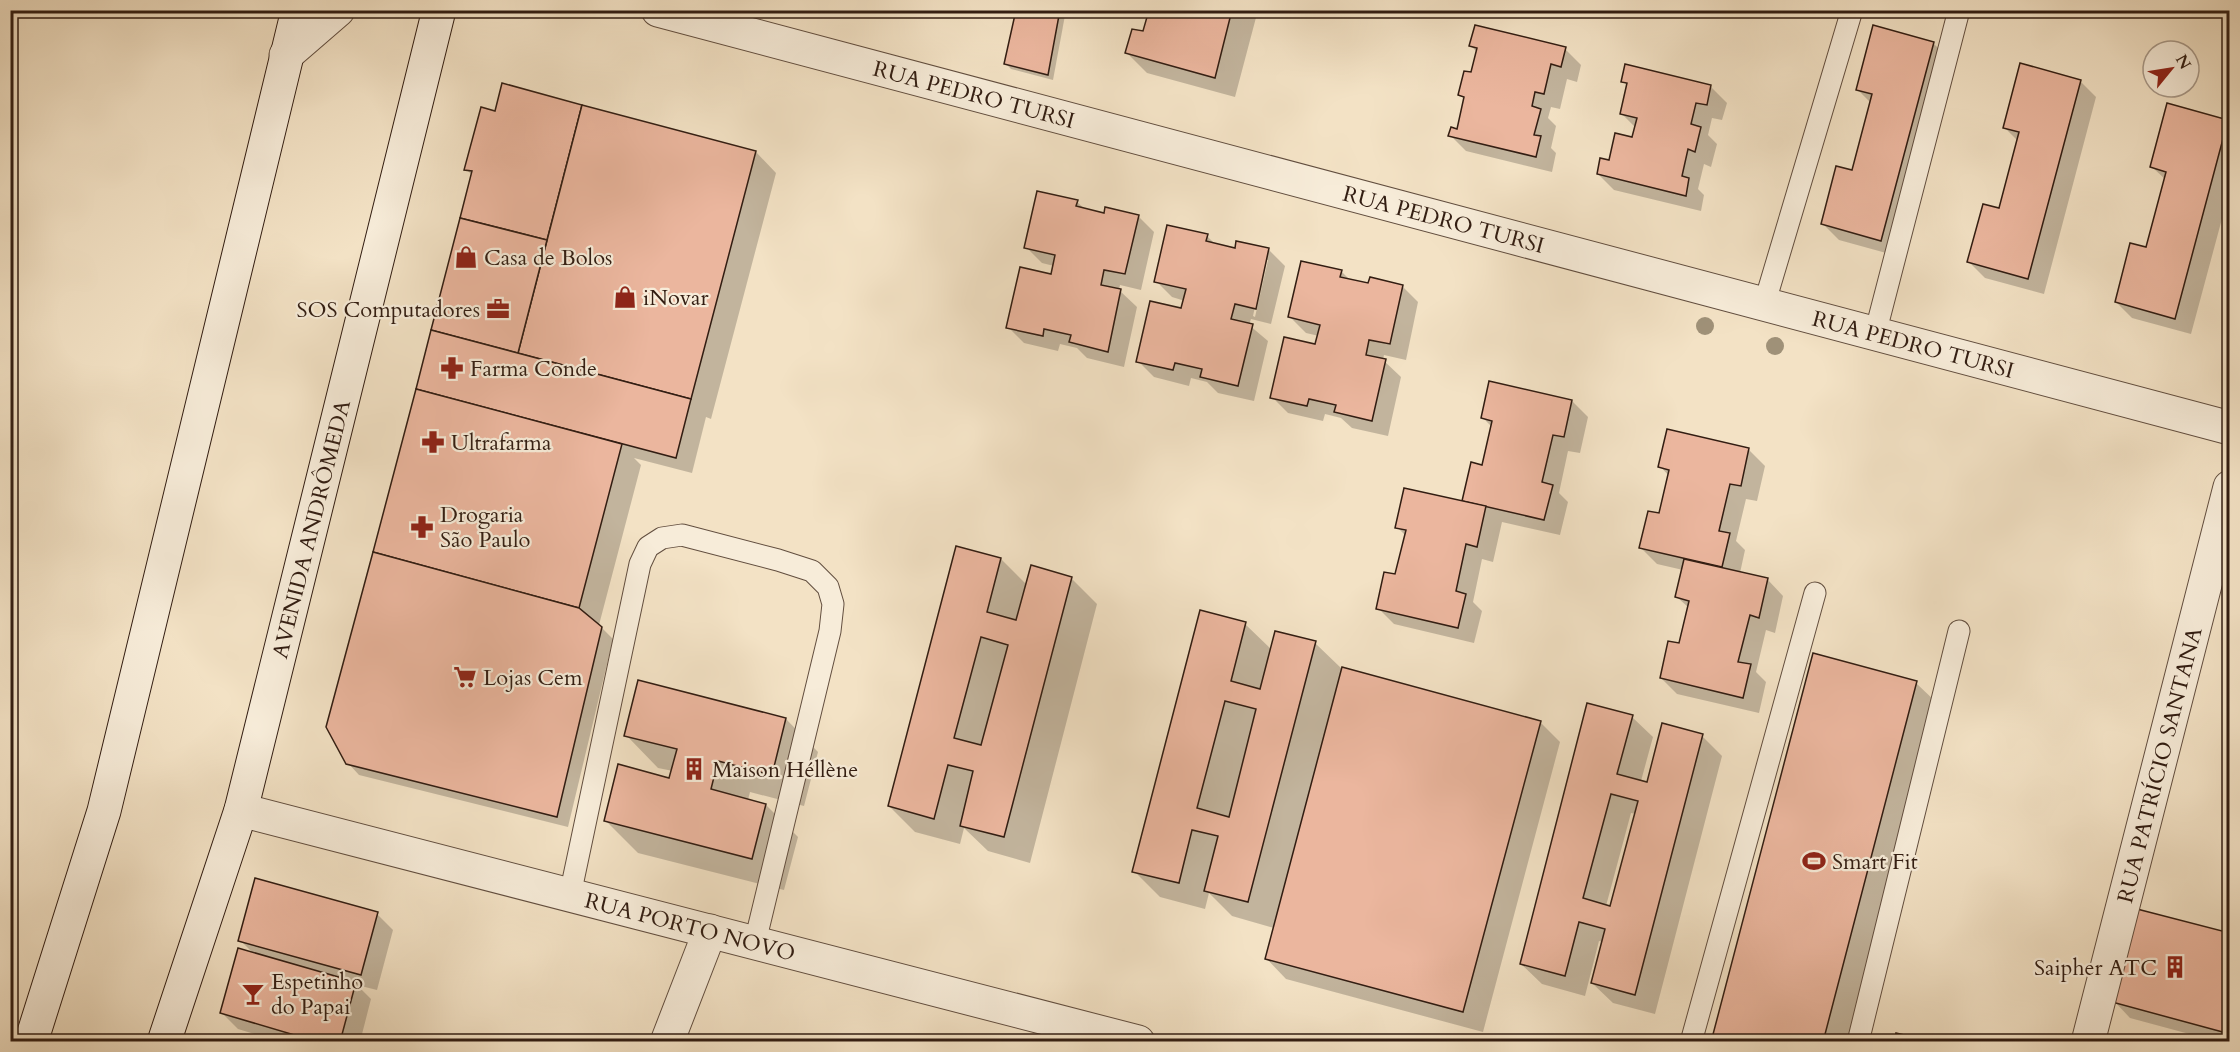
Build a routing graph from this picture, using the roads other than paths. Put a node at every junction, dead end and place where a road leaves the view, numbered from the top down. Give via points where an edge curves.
1 (298, 10) edge
2 (338, 10) edge
3 (439, 10) edge
4 (658, 10) edge
5 (1852, 10) edge
6 (1959, 10) edge
7 (286, 55) junction
8 (1764, 305) junction
9 (1875, 334) junction
10 (2229, 428) edge
11 (2229, 487) edge
12 (1815, 594) dead end
13 (1959, 631) dead end
14 (241, 810) junction
15 (570, 895) junction
16 (710, 931) junction
17 (755, 942) junction
18 (1074, 1034) edge
19 (31, 1041) edge
20 (164, 1041) edge
21 (667, 1041) edge
22 (1138, 1041) edge
23 (1691, 1041) edge
24 (1858, 1041) edge
25 (2088, 1041) edge

1 - 7 street
2 - 7 street
3 - 14 street, AVENIDA ANDRÔMEDA
4 - 8 street, RUA PEDRO TURSI
5 - 8 lane
6 - 9 lane
7 - 19 street via 104,811
8 - 9 street, RUA PEDRO TURSI
9 - 10 street, RUA PEDRO TURSI
11 - 25 street, RUA PATRÍCIO SANTANA
12 - 23 lane
13 - 24 lane
14 - 15 street, RUA PORTO NOVO
14 - 20 street, AVENIDA ANDRÔMEDA
15 - 16 street, RUA PORTO NOVO
15 - 17 lane via 638,575 648,547 662,538 682,536 778,560 812,572 828,587 834,604
16 - 17 street, RUA PORTO NOVO
16 - 21 street
17 - 18 street, RUA PORTO NOVO
18 - 22 street, RUA PORTO NOVO

